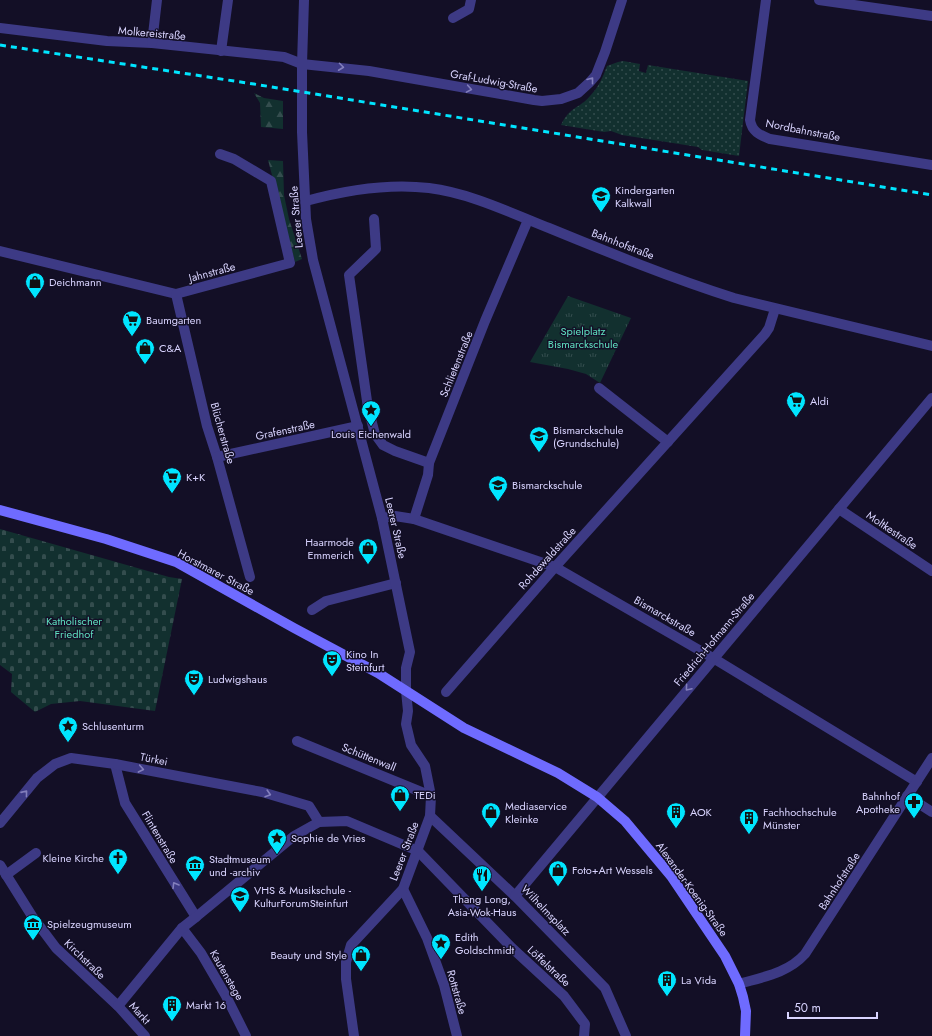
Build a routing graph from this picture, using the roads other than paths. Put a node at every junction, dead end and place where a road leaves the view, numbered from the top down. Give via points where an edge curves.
1 (157, 0) edge
2 (228, 0) edge
3 (304, 0) edge
4 (471, 0) edge
5 (622, 0) edge
6 (766, 0) edge
7 (819, 0) edge
8 (932, 16) edge
9 (454, 18) dead end
10 (0, 28) edge
11 (152, 43) junction
12 (221, 51) junction
13 (302, 64) junction
14 (220, 154) dead end
15 (932, 164) edge
16 (306, 201) junction
17 (374, 219) dead end
18 (528, 220) junction
19 (0, 251) edge
20 (176, 294) junction
21 (776, 309) junction
22 (932, 346) edge
23 (599, 388) dead end
24 (932, 398) edge
25 (358, 426) junction
26 (668, 442) junction
27 (217, 457) junction
28 (429, 463) junction
29 (839, 509) junction
30 (0, 510) edge
31 (382, 518) junction
32 (414, 519) junction
33 (555, 567) junction
34 (932, 571) edge
35 (250, 577) dead end
36 (396, 583) junction
37 (312, 610) dead end
38 (713, 658) junction
39 (406, 691) junction
40 (446, 692) dead end
41 (297, 741) dead end
42 (932, 758) edge
43 (115, 764) junction
44 (917, 782) junction
45 (431, 796) junction
46 (907, 796) junction
47 (597, 797) junction
48 (932, 812) edge
49 (430, 816) junction
50 (319, 822) junction
51 (0, 823) edge
52 (418, 851) junction
53 (36, 853) dead end
54 (0, 865) edge
55 (6, 875) junction
56 (403, 889) junction
57 (515, 896) junction
58 (196, 918) junction
59 (182, 928) junction
60 (739, 984) junction
61 (118, 1006) junction
62 (145, 1036) edge
63 (246, 1036) edge
64 (354, 1036) edge
65 (457, 1036) edge
66 (584, 1036) edge
67 (626, 1036) edge
68 (745, 1036) edge

1 - 11 street
2 - 12 street
3 - 13 street, Leerer Straße
4 - 9 street via 469,9
13 -> 5 street, Graf-Ludwig-Straße via 369,71 495,94 551,101 570,97 584,89 596,75
6 - 15 street, Nordbahnstraße via 750,120 754,131 770,139
7 - 8 street
10 - 11 street, Molkereistraße via 107,41
11 - 12 street, Molkereistraße
12 - 13 street, Molkereistraße via 284,57
13 - 16 street, Leerer Straße
14 - 20 street, Jahnstraße via 234,159 271,181 290,263
16 - 18 street, Bahnhofstraße via 366,188 428,188 466,196
16 - 25 street, Leerer Straße via 307,227 313,260
17 - 28 street via 376,249 348,275 368,408 375,434 383,445
18 - 21 street, Bahnhofstraße via 710,291
18 - 28 street, Schlietenstraße
19 - 20 street, Jahnstraße
20 - 27 street, Blücherstraße via 207,426
21 - 22 street, Bahnhofstraße
21 - 26 street, Rohdewaldstraße via 765,334
23 - 26 street
24 - 29 street, Friedrich-Hofmann-Straße
25 - 27 street, Grafenstraße
25 - 31 street, Leerer Straße
26 - 33 street, Rohdewaldstraße
27 - 35 street, Blücherstraße
28 - 32 street, Schlietenstraße via 428,475
29 - 34 street, Moltkestraße
29 - 38 street, Friedrich-Hofmann-Straße
30 - 39 main road, Horstmarer Straße via 106,539 176,562 378,673
31 - 32 street, Bismarckstraße via 395,516
31 - 36 street, Leerer Straße
32 - 33 street, Bismarckstraße
33 - 38 street, Bismarckstraße
33 - 40 street, Rohdewaldstraße
36 - 37 street via 326,601
36 - 39 street, Leerer Straße via 410,652 406,668
38 - 44 street, Bismarckstraße
38 -> 47 street, Friedrich-Hofmann-Straße
39 - 45 street, Leerer Straße via 406,724 411,745 425,766
39 - 47 main road, Alexander-Koenig-Straße via 464,728 558,773
41 - 45 street, Schüttenwall
42 - 44 street, Bahnhofstraße
43 -> 50 street, Türkei via 262,792 309,806
51 -> 43 street, Türkei via 37,778 55,764 71,758
58 -> 43 street, Flintenstraße via 125,803
44 - 46 street, Bahnhofstraße
45 - 49 street, Leerer Straße
46 - 48 street
46 - 60 street, Bahnhofstraße via 798,962 777,973
47 - 57 street, Friedrich-Hofmann-Straße
47 - 60 main road, Alexander-Koenig-Straße via 624,821 671,876 725,956
49 - 52 street, Leerer Straße
49 - 57 street, Wilhelmsplatz
50 - 52 street via 347,821
50 - 58 street via 294,836
52 - 56 street, Leerer Straße
52 - 66 street, Löffelstraße via 512,948 564,996 585,1024
53 - 55 street
54 - 55 street, Kirchstraße
55 - 61 street, Kirchstraße via 56,948
56 - 64 street, Leerer Straße via 351,945 346,962 346,980
56 - 65 street, Rottstraße via 427,938 444,985
57 - 67 street, Wilhelmsplatz via 605,988
58 - 59 street
59 - 61 street
59 - 63 street, Kautenstege via 201,953
60 - 68 main road, Alexander-Koenig-Straße via 746,1011
61 - 62 street, Markt

